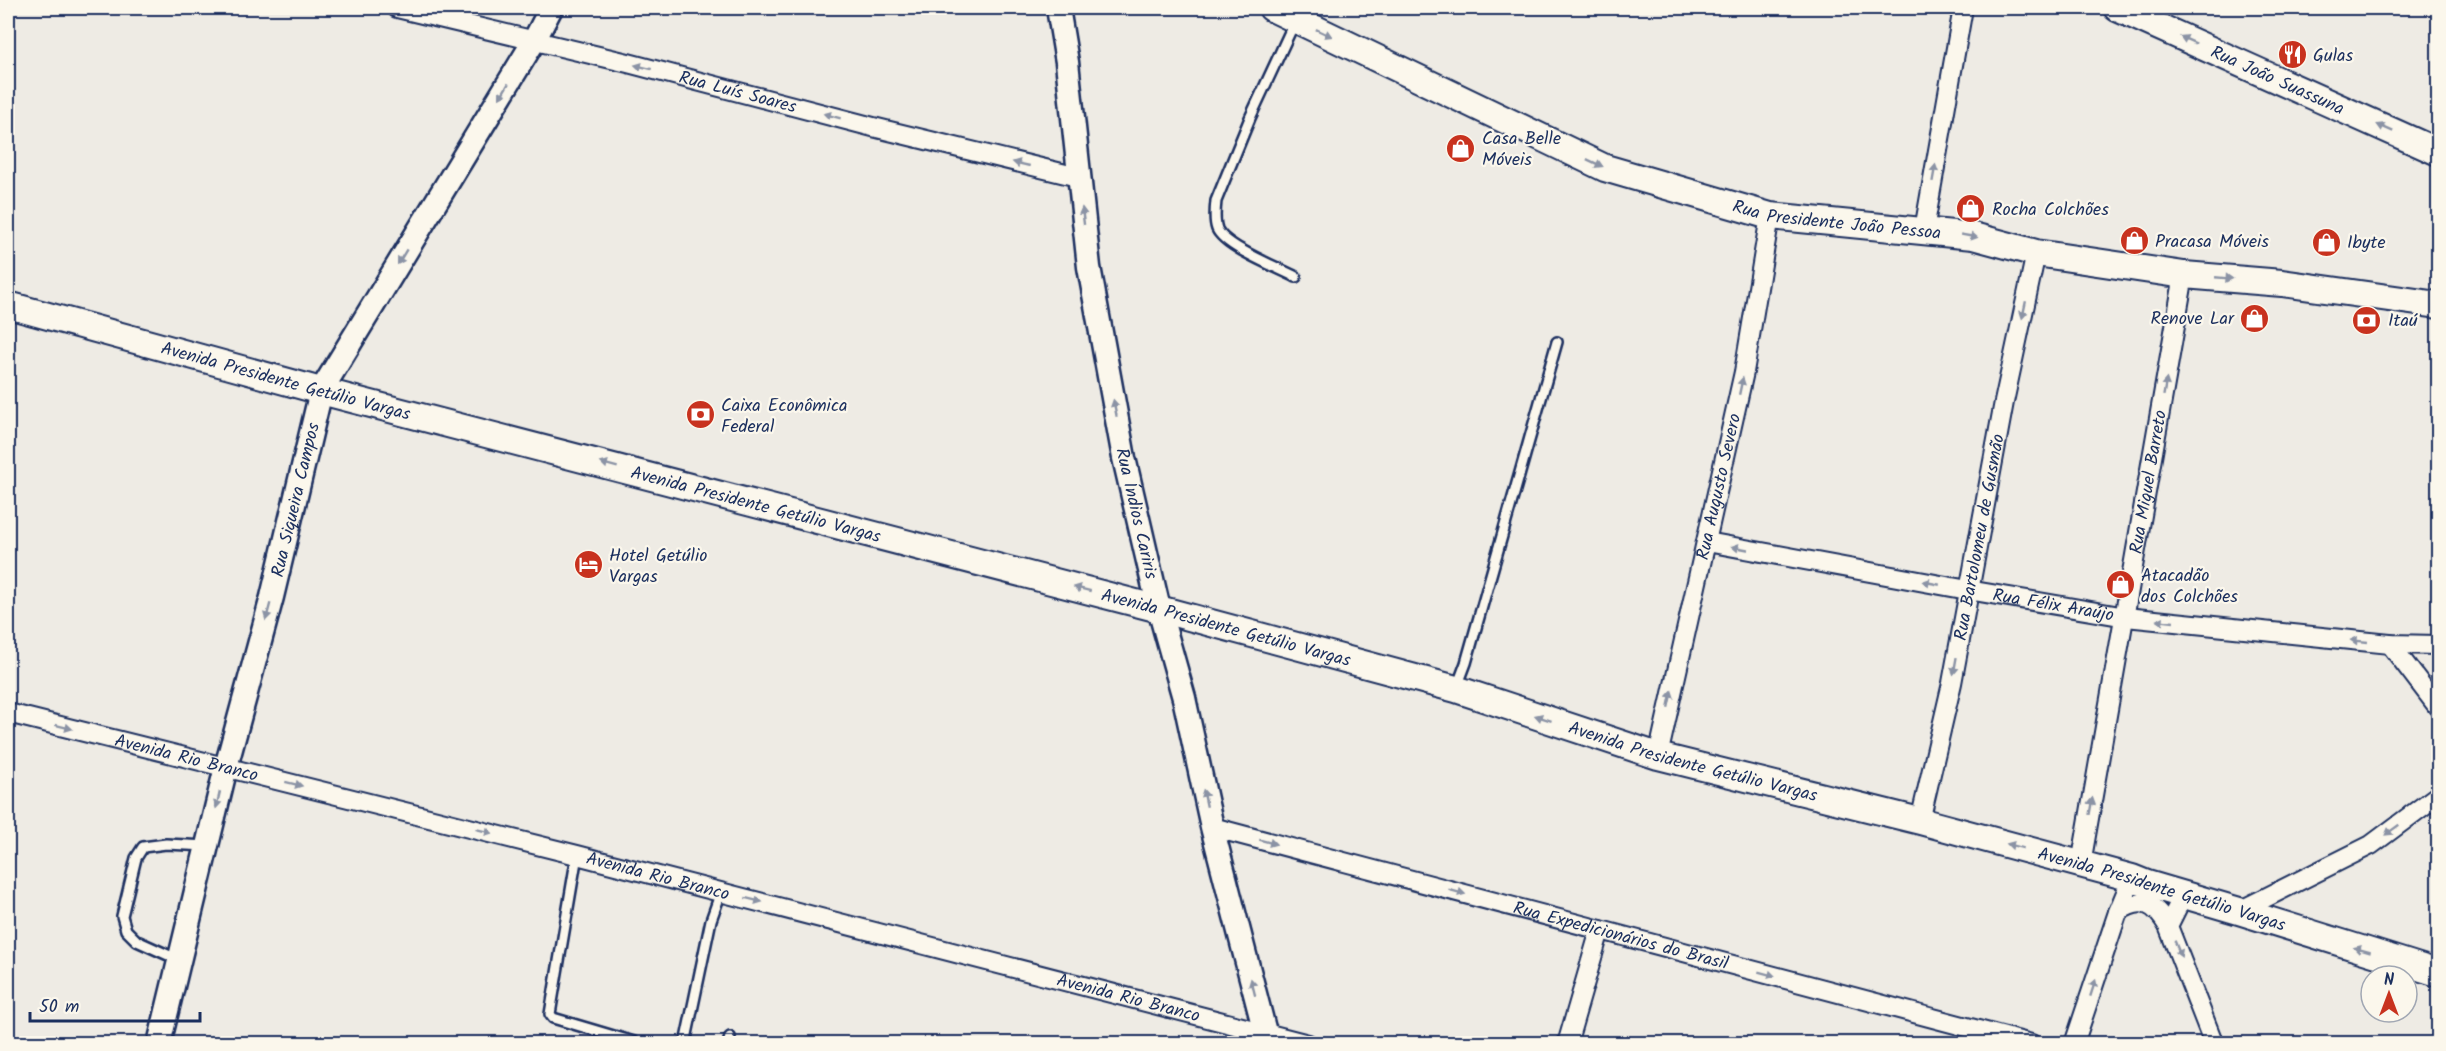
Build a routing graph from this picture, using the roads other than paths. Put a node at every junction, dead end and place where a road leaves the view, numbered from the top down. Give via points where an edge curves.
1 (397, 8) edge
2 (551, 8) edge
3 (1058, 8) edge
4 (1272, 8) edge
5 (1963, 8) edge
6 (2131, 11) edge
7 (1296, 19) junction
8 (534, 41) junction
9 (2439, 152) edge
10 (1078, 177) junction
11 (1770, 216) junction
12 (1924, 230) junction
13 (2036, 252) junction
14 (2184, 275) junction
15 (1296, 277) dead end
16 (8, 305) edge
17 (2439, 305) edge
18 (1557, 342) dead end
19 (321, 392) junction
20 (1707, 542) junction
21 (1968, 590) junction
22 (1159, 609) junction
23 (2126, 616) junction
24 (2390, 644) junction
25 (2439, 645) edge
26 (1456, 689) junction
27 (2439, 707) edge
28 (8, 713) edge
29 (1658, 756) junction
30 (226, 767) junction
31 (2439, 795) edge
32 (1920, 821) junction
33 (1212, 827) junction
34 (207, 846) junction
35 (577, 855) junction
36 (2081, 864) junction
37 (2132, 878) junction
38 (721, 892) junction
39 (2183, 896) junction
40 (2239, 911) junction
41 (2118, 912) junction
42 (2168, 926) junction
43 (1600, 930) junction
44 (181, 961) junction
45 (2439, 973) edge
46 (1266, 1038) edge
47 (634, 1042) dead end
48 (159, 1044) edge
49 (685, 1044) edge
50 (1308, 1044) edge
51 (1567, 1044) edge
52 (2031, 1044) edge
53 (2074, 1044) edge
54 (2214, 1044) edge

1 - 8 street, Rua Luís Soares
2 - 8 street, Rua Siqueira Campos
3 - 10 street, Rua Índios Cariris
4 - 7 main road, Rua Presidente João Pessoa
12 -> 5 street
9 -> 6 main road, Rua João Suassuna
7 -> 11 main road, Rua Presidente João Pessoa via 1605,168
7 - 15 lane via 1250,118 1216,201 1215,213 1217,228 1225,240
10 -> 8 street, Rua Luís Soares
8 -> 19 street, Rua Siqueira Campos
22 -> 10 street, Rua Índios Cariris via 1113,396 1089,267
11 - 12 main road, Rua Presidente João Pessoa
20 -> 11 street, Rua Augusto Severo via 1744,372
12 -> 13 main road, Rua Presidente João Pessoa via 1973,236
13 - 14 main road, Rua Presidente João Pessoa
13 -> 21 street, Rua Bartolomeu de Gusmão
14 -> 17 main road, Rua Presidente João Pessoa via 2283,283
23 -> 14 street, Rua Miguel Barreto
16 - 19 main road, Avenida Presidente Getúlio Vargas
18 - 26 lane
22 -> 19 main road, Avenida Presidente Getúlio Vargas
19 -> 30 street, Rua Siqueira Campos
21 -> 20 street, Rua Félix Araújo
29 -> 20 street, Rua Augusto Severo
21 - 23 street, Rua Félix Araújo
21 -> 32 street, Rua Bartolomeu de Gusmão via 1952,683
22 - 26 main road, Avenida Presidente Getúlio Vargas
33 -> 22 street, Rua Índios Cariris via 1184,698
24 -> 23 street, Rua Félix Araújo
36 -> 23 street, Rua Miguel Barreto
24 - 25 street, Rua Félix Araújo
24 - 27 street
29 -> 26 main road, Avenida Presidente Getúlio Vargas
28 -> 30 street, Avenida Rio Branco
29 - 32 main road, Avenida Presidente Getúlio Vargas
30 -> 34 street, Rua Siqueira Campos
30 -> 35 street, Avenida Rio Branco
31 -> 40 street via 2371,845
36 -> 32 main road, Avenida Presidente Getúlio Vargas
33 -> 43 street, Rua Expedicionários do Brasil
46 -> 33 street, Rua Índios Cariris
34 - 44 street, Rua Siqueira Campos
34 - 44 lane via 143,847 136,858 122,916 126,930 137,941
35 - 38 street, Avenida Rio Branco
35 - 47 lane via 550,1014
36 - 37 main road, Avenida Presidente Getúlio Vargas
37 - 39 main road, Avenida Presidente Getúlio Vargas
37 - 41 street
38 -> 46 street, Avenida Rio Branco
38 - 49 lane via 711,920
39 - 40 main road, Avenida Presidente Getúlio Vargas
39 - 42 street
45 -> 40 main road, Avenida Presidente Getúlio Vargas
41 - 42 street via 2131,903 2145,903 2158,910
53 -> 41 street
42 -> 54 street
43 - 51 street
43 -> 52 street, Rua Expedicionários do Brasil
44 - 48 street, Rua Siqueira Campos
46 - 50 street, Avenida Rio Branco

